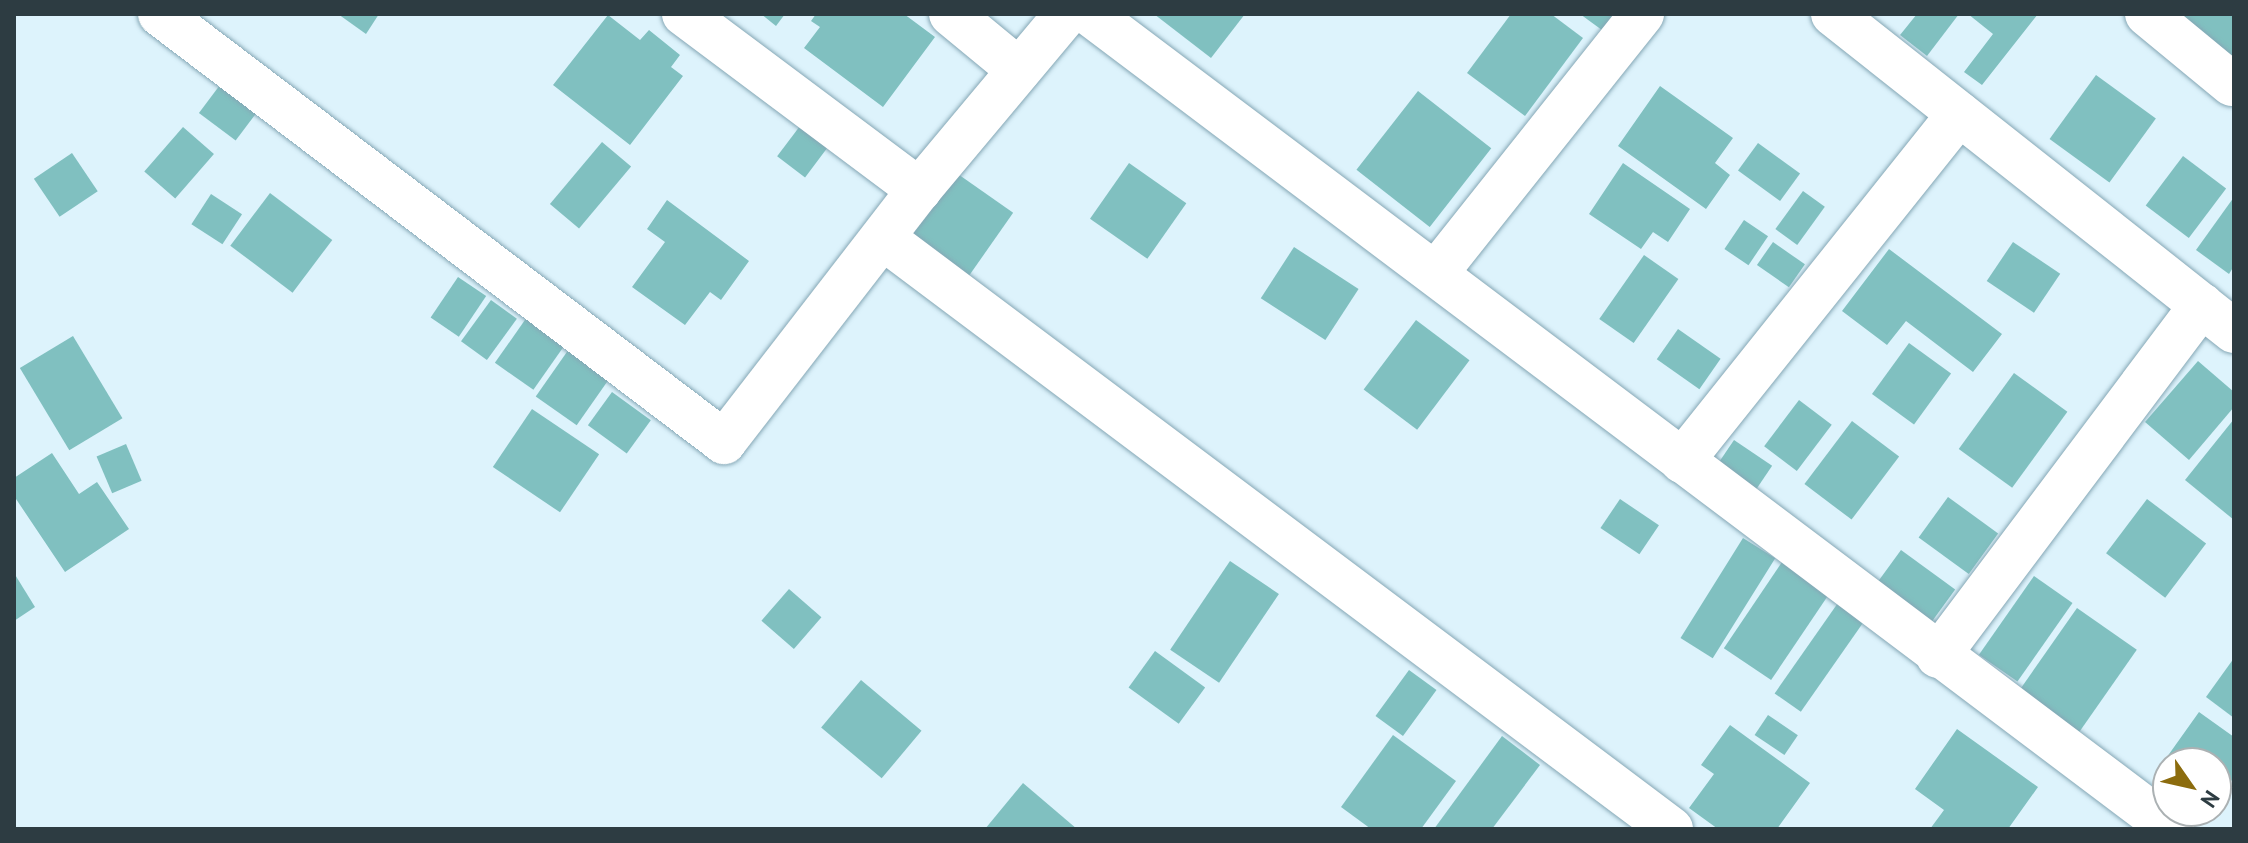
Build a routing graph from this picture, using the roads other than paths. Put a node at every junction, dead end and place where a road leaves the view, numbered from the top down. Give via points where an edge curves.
1 (160, 14) edge
2 (684, 14) edge
3 (951, 14) edge
4 (1066, 14) edge
5 (1090, 14) edge
6 (1642, 14) edge
7 (1833, 14) edge
8 (2147, 14) edge
9 (1019, 70) junction
10 (2232, 84) edge
11 (1959, 114) junction
12 (919, 190) junction
13 (883, 238) junction
14 (1436, 273) junction
15 (2218, 318) edge
16 (1682, 461) junction
17 (1938, 656) junction
18 (1671, 829) edge
19 (2172, 829) edge

1 - 13 street via 724,442
2 - 12 street
3 - 9 street
4 - 9 street
5 - 14 street
6 - 14 street
7 - 11 street
8 - 10 street
9 - 12 street
11 - 15 street
11 - 16 street
12 - 13 street
13 - 18 street
14 - 16 street
15 - 17 street
16 - 17 street
17 - 19 street

